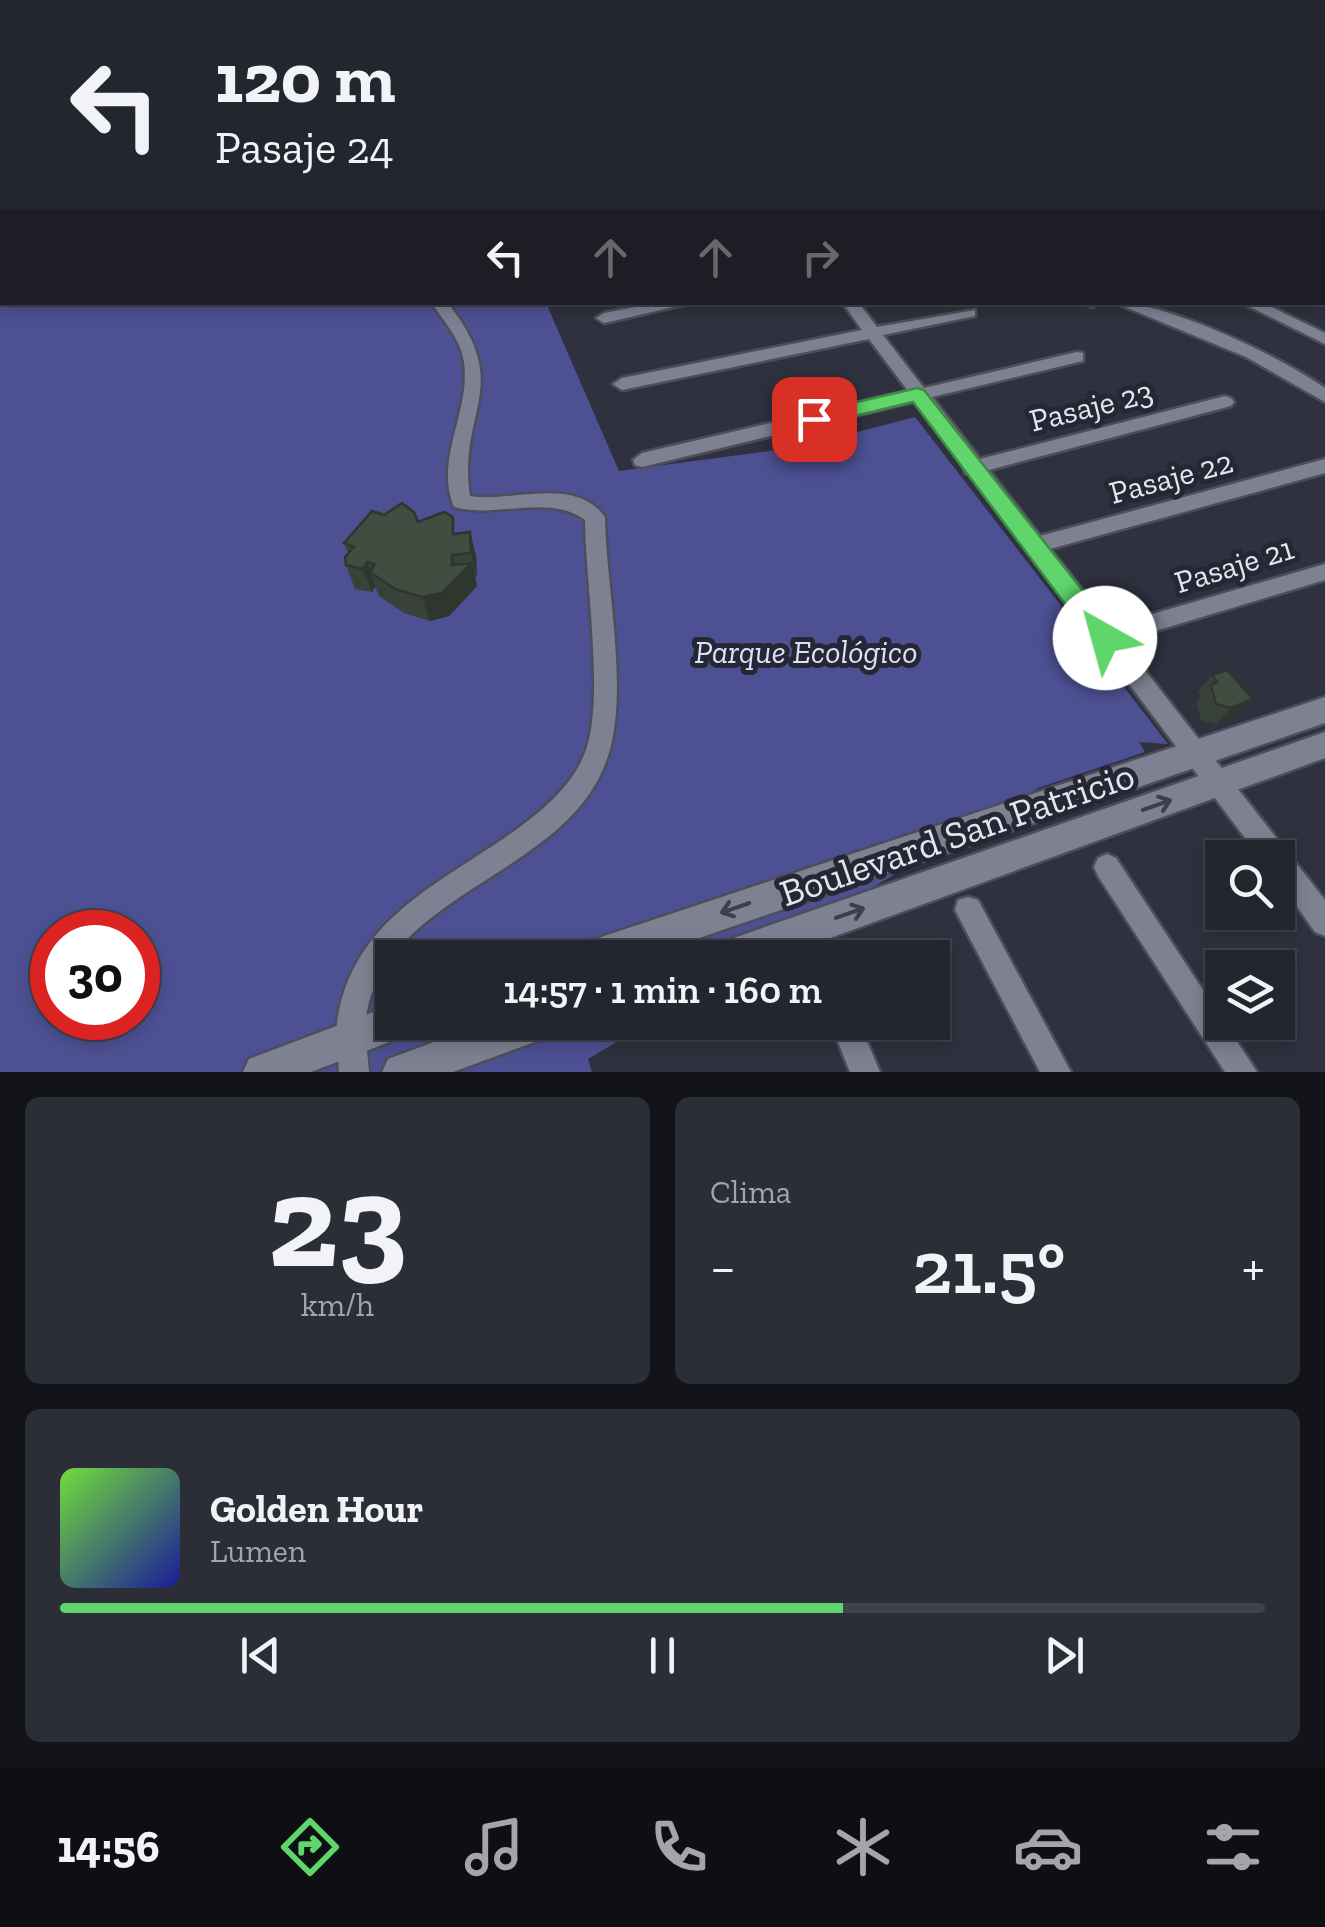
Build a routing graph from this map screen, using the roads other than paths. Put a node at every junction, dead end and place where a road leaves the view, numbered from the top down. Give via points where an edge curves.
1 (440, 305) edge
2 (673, 305) edge
3 (851, 305) edge
4 (1128, 305) edge
5 (1253, 305) edge
6 (1284, 305) edge
7 (969, 314) dead end
8 (604, 318) dead end
9 (1325, 324) edge
10 (872, 332) junction
11 (1325, 339) edge
12 (1077, 357) dead end
13 (622, 384) dead end
14 (917, 394) junction
15 (1325, 396) edge
16 (1226, 402) dead end
17 (642, 460) dead end
18 (1325, 466) edge
19 (972, 468) junction
20 (1033, 546) junction
21 (1325, 572) edge
22 (1105, 638) junction
23 (1325, 710) edge
24 (1325, 745) edge
25 (1197, 754) junction
26 (1219, 783) junction
27 (1263, 840) edge
28 (1106, 867) dead end
29 (1295, 882) edge
30 (968, 910) dead end
31 (1325, 922) edge
32 (643, 940) edge
33 (777, 940) edge
34 (375, 1037) edge
35 (491, 1040) edge
36 (852, 1040) edge
37 (353, 1054) edge
38 (262, 1072) edge
39 (401, 1072) edge
40 (865, 1072) edge
41 (1056, 1072) edge
42 (1242, 1072) edge

1 - 37 street via 464,337 475,372 455,481 461,502 494,508 569,501 596,517 598,755 559,813 408,921 384,946 353,1009
2 - 8 street
3 - 10 street
4 - 15 street via 1260,355
5 - 11 street
6 - 9 street
7 - 10 street
10 - 13 street
10 - 14 street
12 - 14 street
14 - 17 street
14 - 19 street
16 - 19 street, Pasaje 23
18 - 20 street, Pasaje 22
19 - 20 street
20 - 22 street
21 - 22 street, Pasaje 21
22 - 25 street
23 - 25 street, Boulevard San Patricio
24 - 26 street, Boulevard San Patricio
25 - 26 street
25 -> 32 street, Boulevard San Patricio
26 - 27 street
33 -> 26 street, Boulevard San Patricio
28 - 42 street
29 - 31 street
30 - 41 street
34 - 37 street
35 - 39 street
36 - 40 street
37 - 38 street

